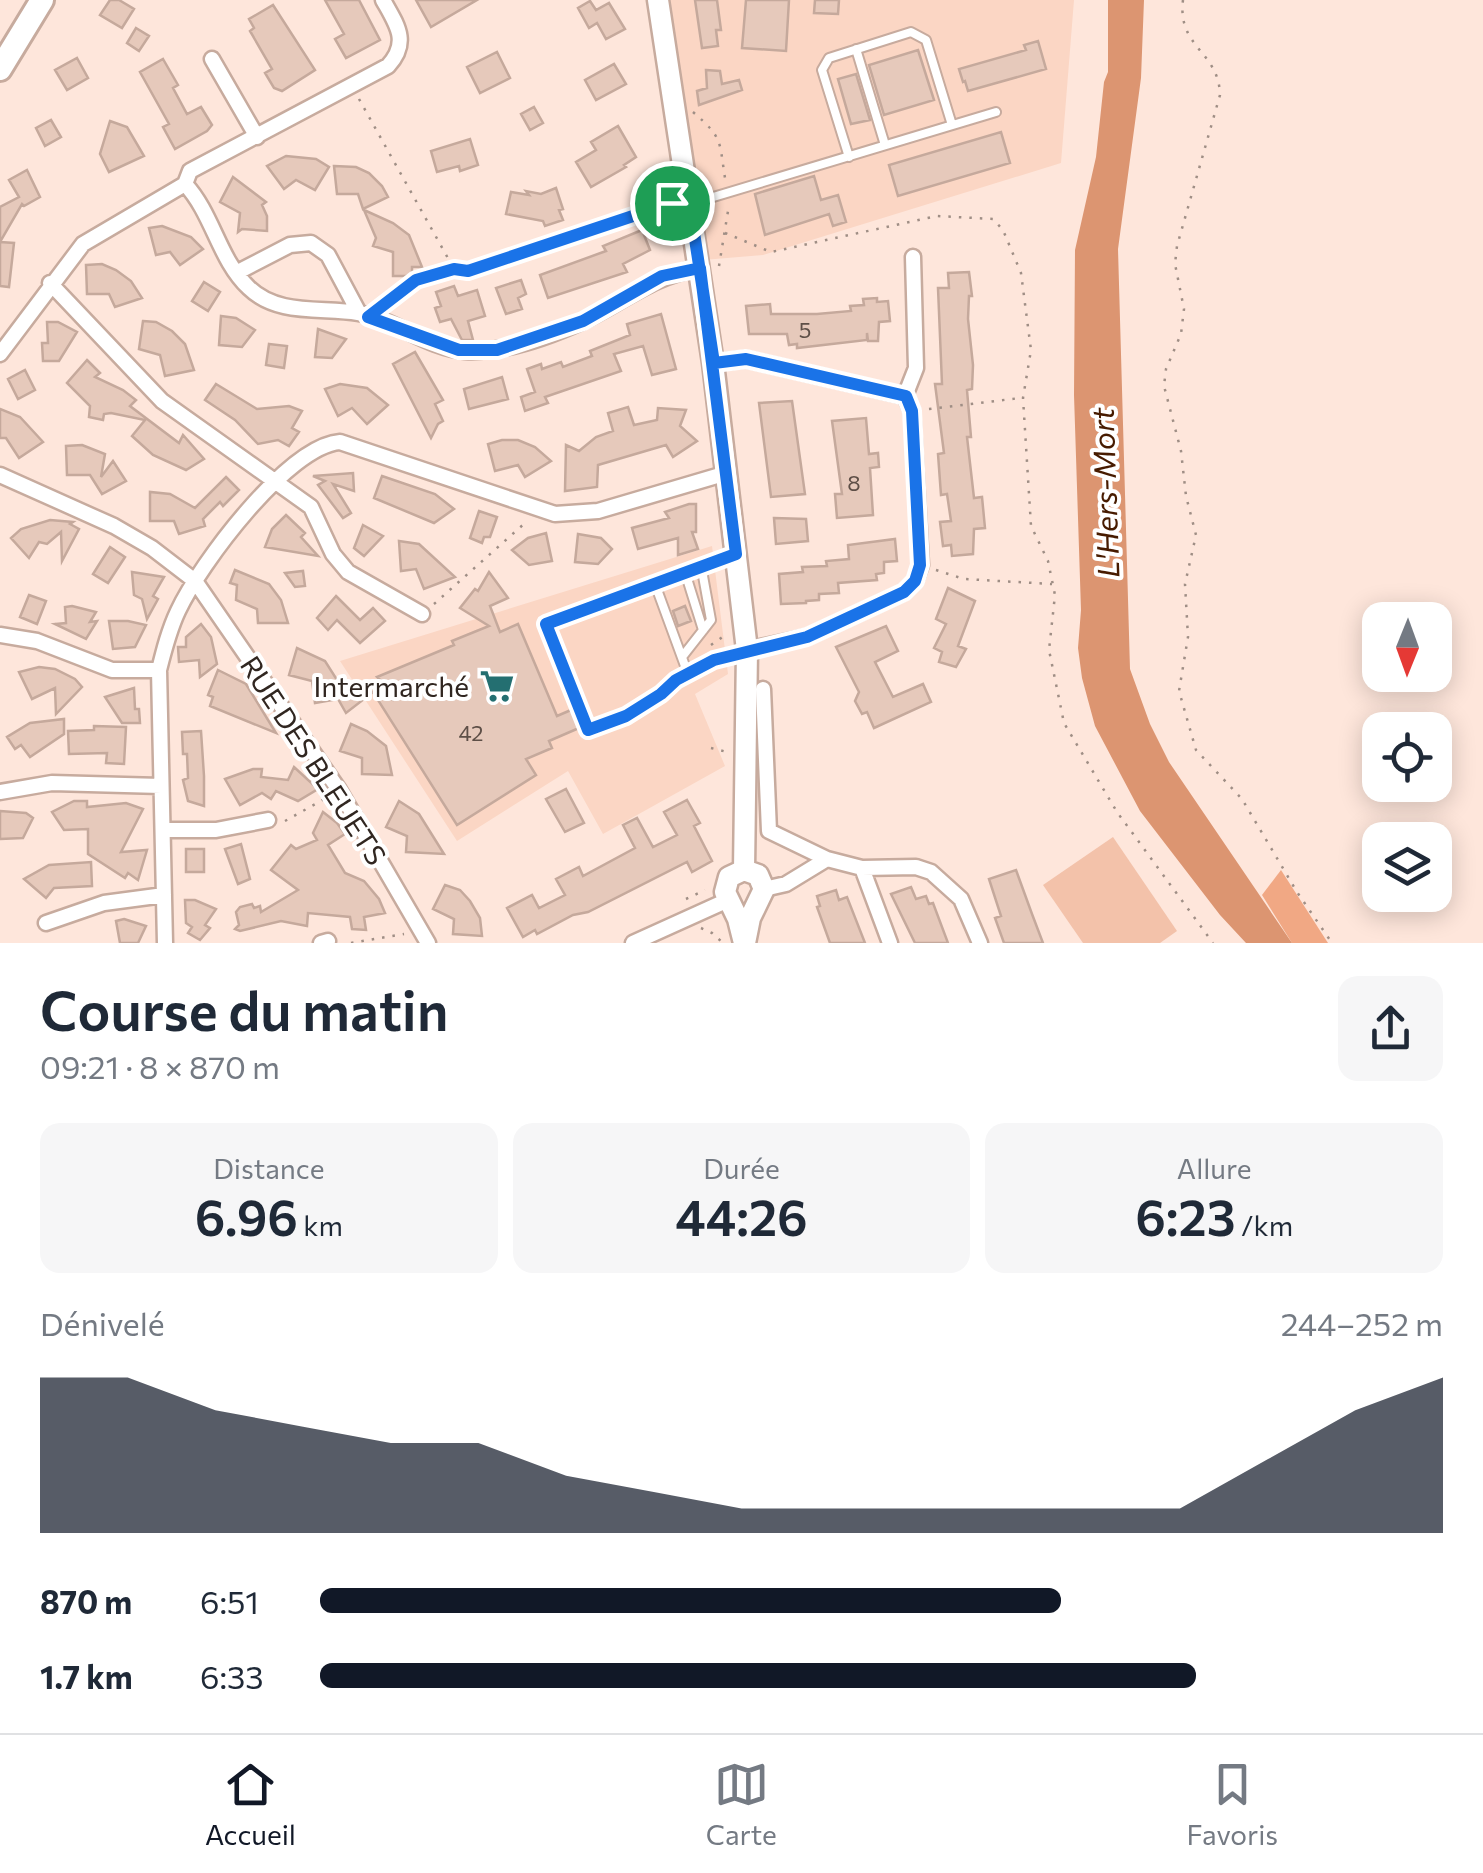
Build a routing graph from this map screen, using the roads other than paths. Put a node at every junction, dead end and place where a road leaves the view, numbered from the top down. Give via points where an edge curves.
1 (42, 0) edge
2 (383, 0) edge
3 (658, 0) edge
4 (856, 50) junction
5 (212, 60) dead end
6 (0, 69) edge
7 (996, 112) dead end
8 (952, 125) junction
9 (257, 137) junction
10 (885, 146) junction
11 (849, 156) junction
12 (185, 184) junction
13 (689, 202) junction
14 (913, 257) dead end
15 (700, 268) junction
16 (236, 273) junction
17 (50, 283) junction
18 (364, 315) junction
19 (0, 354) edge
20 (714, 363) junction
21 (906, 396) junction
22 (726, 473) junction
23 (0, 475) edge
24 (276, 480) junction
25 (685, 572) junction
26 (194, 581) junction
27 (655, 584) junction
28 (422, 614) road end
29 (703, 630) junction
30 (0, 635) edge
31 (747, 650) junction
32 (682, 657) junction
33 (159, 670) junction
34 (688, 674) junction
35 (763, 689) dead end
36 (162, 786) junction
37 (0, 792) edge
38 (268, 820) road end
39 (162, 830) junction
40 (827, 859) junction
41 (862, 868) junction
42 (744, 870) junction
43 (164, 895) junction
44 (745, 901) junction
45 (46, 923) dead end
46 (165, 943) edge
47 (428, 943) edge
48 (634, 943) edge
49 (745, 943) edge
50 (890, 943) edge
51 (980, 943) edge

1 - 6 main road
2 - 9 street via 402,42 388,66
3 - 13 main road
4 - 8 lane via 911,32 926,40
4 - 10 lane
4 - 11 lane via 829,58 822,70
5 - 9 street
7 - 8 lane
8 - 10 lane
9 - 12 street via 190,172
10 - 11 lane
11 - 13 lane
12 - 16 street
12 - 17 street via 82,244
13 - 15 main road
14 - 21 street via 916,368
15 - 18 street via 662,276 583,321 497,350 459,350
15 - 20 main road
16 - 18 street via 279,305
16 - 18 street via 290,245 311,243 328,255
17 - 19 street
17 - 24 street via 162,401
20 - 21 street via 746,359
20 - 22 main road
21 - 31 street via 920,565 915,581 807,637
22 - 24 street via 575,515 535,510 340,442 316,448
22 - 31 main road
23 - 26 street via 114,526
24 - 26 street
24 - 28 street via 311,507 348,572
25 - 27 lane
25 - 29 lane
25 - 29 lane via 695,569 703,576 712,620
26 - 33 street
26 - 47 street, RUE DES BLEUETS via 340,790
27 - 32 lane
27 - 34 lane via 546,624 588,730 626,716
29 - 32 lane
30 - 33 street via 37,641 112,670
31 - 34 lane
31 - 42 main road
32 - 34 lane
33 - 36 street
35 - 40 street via 769,830
36 - 37 street via 52,783
36 - 39 street
38 - 39 street via 216,830
39 - 43 street
40 - 41 street
40 - 44 street
41 - 50 street
41 - 51 street via 930,872 961,899
42 - 44 main road via 758,876
42 - 44 main road via 730,876 725,892
43 - 45 street via 104,903
43 - 46 street
44 - 48 street via 693,915
44 - 49 main road

